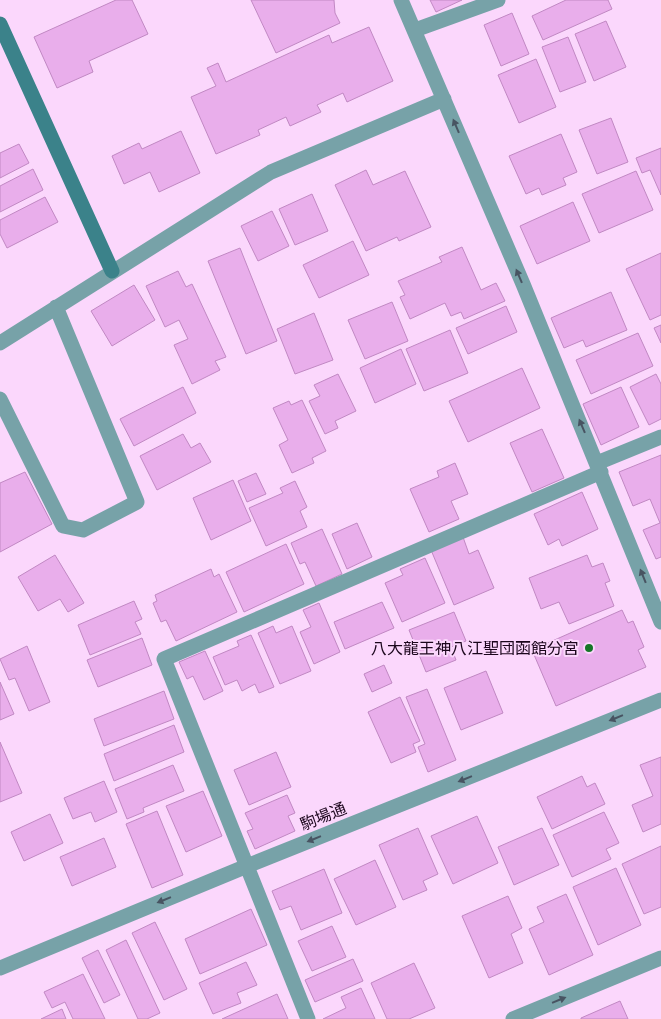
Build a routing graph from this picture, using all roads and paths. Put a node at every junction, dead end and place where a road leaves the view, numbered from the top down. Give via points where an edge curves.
1 (401, 0) edge
2 (498, 0) edge
3 (0, 24) edge
4 (415, 30) junction
5 (444, 99) junction
6 (112, 271) junction
7 (56, 307) junction
8 (0, 343) edge
9 (0, 399) edge
10 (661, 437) edge
11 (599, 467) junction
12 (661, 622) edge
13 (661, 700) edge
14 (247, 866) junction
15 (661, 958) edge
16 (0, 968) edge
17 (308, 1019) edge
18 (513, 1019) edge

1 - 4 street
2 - 4 street
3 - 6 street
4 - 5 street
5 - 6 street via 271,172
11 -> 5 street
6 - 7 street
7 - 8 street
7 - 9 street via 137,502 83,530 62,526
10 - 11 street
12 -> 11 street
11 - 14 street via 164,659
13 -> 14 street, 駒場通
14 -> 16 street, 駒場通
14 - 17 street
18 -> 15 street

